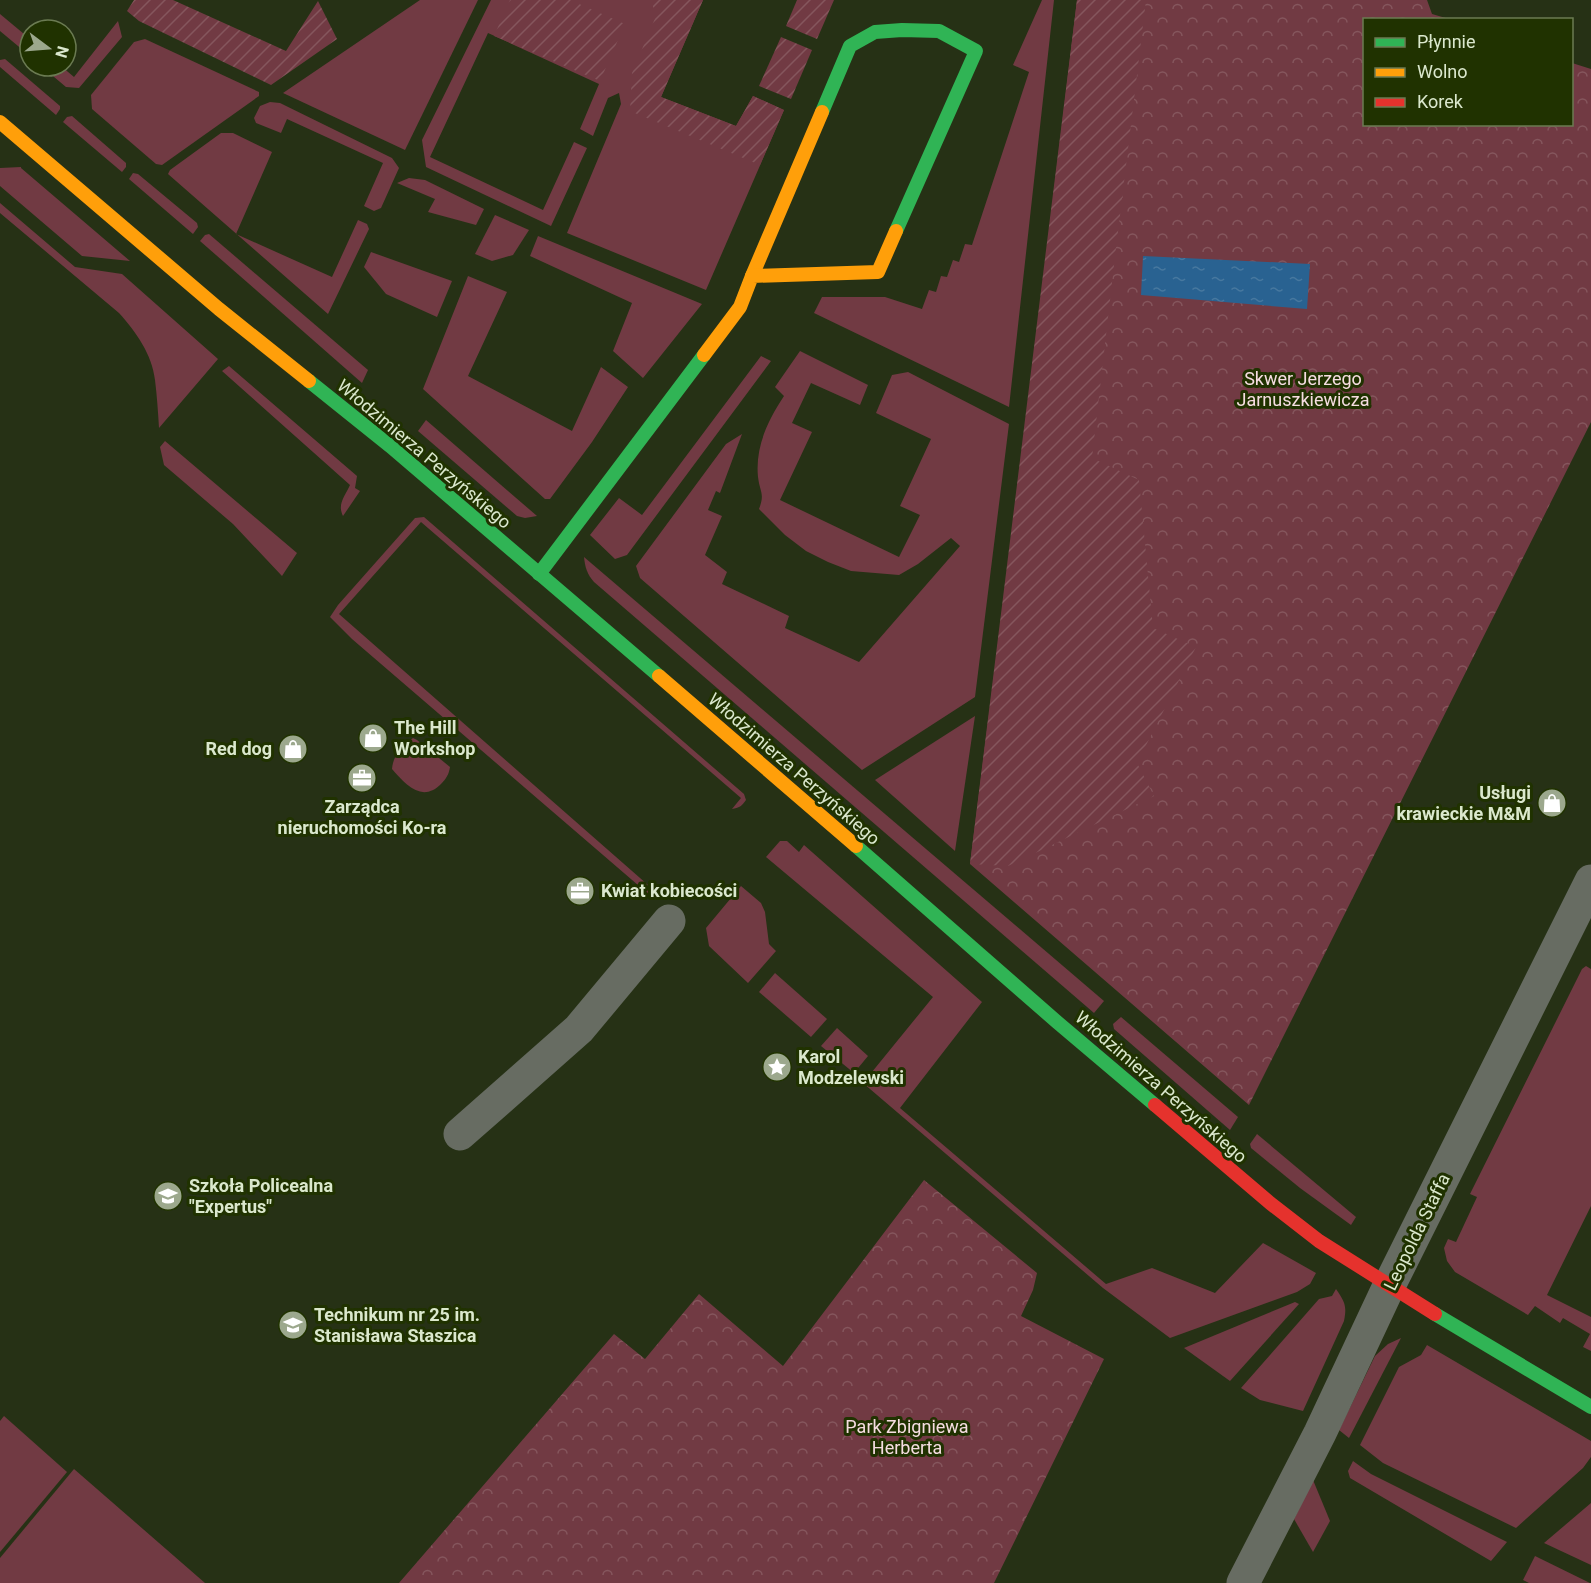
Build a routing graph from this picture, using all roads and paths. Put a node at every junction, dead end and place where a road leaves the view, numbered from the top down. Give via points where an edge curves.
1 (0, 122) edge
2 (752, 276) junction
3 (538, 574) junction
4 (1591, 881) edge
5 (669, 921) dead end
6 (460, 1134) dead end
7 (1389, 1286) junction
8 (1591, 1407) edge
9 (1243, 1583) edge

1 - 3 street, Włodzimierza Perzyńskiego
2 - 2 street via 850,46 875,32 939,31 976,51 878,272
2 - 3 street via 740,307
3 - 7 street, Włodzimierza Perzyńskiego via 1243,1181 1319,1241
4 - 7 street, Leopolda Staffa
5 - 6 street via 579,1029
7 - 8 street, Włodzimierza Perzyńskiego
7 - 9 street, Leopolda Staffa

